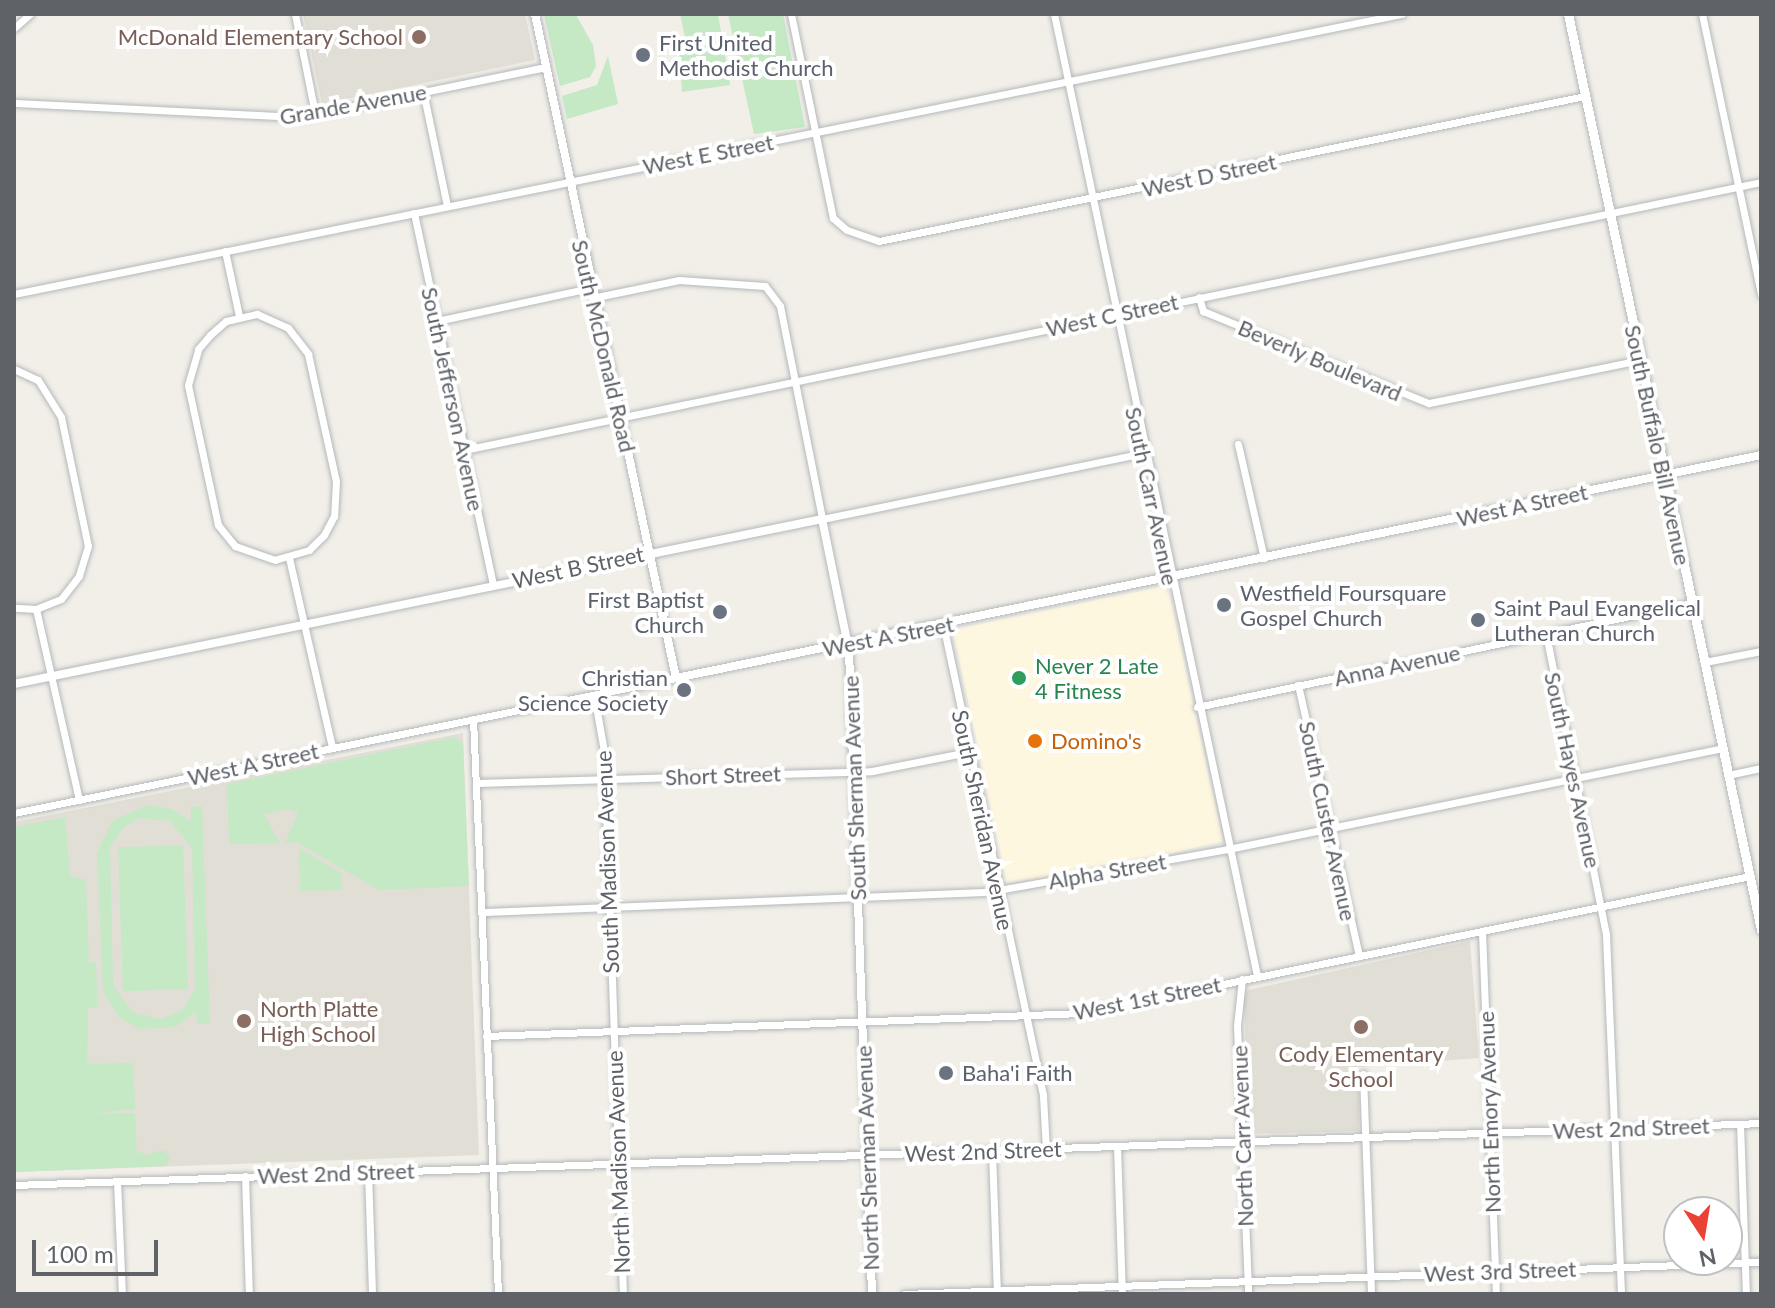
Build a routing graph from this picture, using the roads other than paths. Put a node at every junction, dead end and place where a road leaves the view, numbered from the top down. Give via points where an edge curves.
1 (30, 14) edge
2 (295, 14) edge
3 (535, 14) edge
4 (791, 14) edge
5 (1054, 14) edge
6 (1402, 14) edge
7 (1568, 14) edge
8 (1702, 14) edge
9 (14, 28) edge
10 (545, 67) junction
11 (1068, 81) junction
12 (423, 91) junction
13 (1585, 96) junction
14 (14, 103) edge
15 (315, 113) junction
16 (816, 132) junction
17 (568, 182) junction
18 (1761, 182) edge
19 (1738, 187) junction
20 (1091, 199) junction
21 (447, 206) junction
22 (414, 213) junction
23 (1610, 214) junction
24 (225, 251) junction
25 (590, 288) junction
26 (14, 294) edge
27 (1761, 295) edge
28 (1199, 297) junction
29 (592, 298) junction
30 (1115, 314) junction
31 (239, 316) junction
32 (437, 321) junction
33 (1640, 360) junction
34 (14, 369) edge
35 (794, 380) junction
36 (620, 416) junction
37 (1238, 444) dead end
38 (464, 450) junction
39 (1143, 453) junction
40 (1761, 455) edge
41 (1665, 475) junction
42 (822, 519) junction
43 (651, 552) junction
44 (289, 558) junction
45 (1264, 558) junction
46 (1169, 578) junction
47 (493, 585) junction
48 (1692, 603) junction
49 (14, 608) edge
50 (36, 609) junction
51 (943, 624) junction
52 (304, 625) junction
53 (1546, 634) junction
54 (848, 644) junction
55 (1761, 651) edge
56 (1705, 662) junction
57 (51, 676) junction
58 (676, 678) junction
59 (14, 684) edge
60 (1298, 685) junction
61 (594, 695) junction
62 (1197, 707) junction
63 (473, 719) junction
64 (332, 748) junction
65 (1723, 748) junction
66 (968, 752) junction
67 (1761, 768) edge
68 (853, 771) junction
69 (1728, 775) junction
70 (1574, 777) junction
71 (603, 780) junction
72 (477, 783) junction
73 (79, 800) junction
74 (14, 813) edge
75 (1331, 828) junction
76 (1228, 849) junction
77 (1750, 876) junction
78 (998, 890) junction
79 (857, 897) junction
80 (1602, 906) junction
81 (608, 907) junction
82 (1759, 910) edge
83 (482, 912) junction
84 (1761, 930) edge
85 (1482, 931) junction
86 (1359, 956) junction
87 (1257, 976) junction
88 (1242, 979) junction
89 (1026, 1016) junction
90 (862, 1021) junction
91 (613, 1031) junction
92 (486, 1036) junction
93 (1363, 1074) dead end
94 (1761, 1123) edge
95 (1740, 1124) junction
96 (1615, 1128) junction
97 (1490, 1133) junction
98 (1366, 1137) junction
99 (1242, 1142) junction
100 (1117, 1146) junction
101 (1046, 1149) junction
102 (992, 1151) junction
103 (866, 1155) junction
104 (619, 1163) junction
105 (492, 1167) junction
106 (368, 1172) junction
107 (245, 1176) junction
108 (117, 1181) junction
109 (14, 1185) edge
110 (1745, 1262) junction
111 (1761, 1262) edge
112 (1620, 1266) junction
113 (1496, 1271) junction
114 (1371, 1276) junction
115 (1247, 1281) junction
116 (1122, 1290) edge
117 (997, 1292) edge
118 (122, 1294) edge
119 (249, 1294) edge
120 (372, 1294) edge
121 (498, 1294) edge
122 (623, 1294) edge
123 (872, 1294) edge
124 (904, 1294) edge
125 (1248, 1294) edge
126 (1371, 1294) edge
127 (1496, 1294) edge
128 (1621, 1294) edge
129 (1746, 1294) edge

1 - 9 street
2 - 15 street
3 - 10 street, South McDonald Road
4 - 16 street
5 - 11 street, South Carr Avenue
6 - 11 street, West E Street
7 - 13 main road, South Buffalo Bill Avenue
8 - 19 street
10 - 12 street, Grande Avenue
10 - 17 street, South McDonald Road
11 - 16 street, West E Street
11 - 20 street, South Carr Avenue
12 - 15 street, Grande Avenue
12 - 21 street
13 - 20 street, West D Street
13 - 23 main road, South Buffalo Bill Avenue
14 - 15 street, Grande Avenue via 269,119
16 - 17 street, West E Street
16 - 20 street, West D Street via 836,224 879,241
17 - 21 street, West E Street
17 - 25 street, South McDonald Road
18 - 19 street, West C Street
19 - 23 street, West C Street
19 - 27 street
20 - 30 street, South Carr Avenue
21 - 22 street, West E Street
22 - 24 street, West E Street
22 - 32 street, South Jefferson Avenue
23 - 28 street, West C Street
23 - 33 main road, South Buffalo Bill Avenue
24 - 26 street, West E Street
24 - 31 street
25 - 29 street, South McDonald Road
25 - 32 street
28 - 30 street, West C Street
28 - 33 street, Beverly Boulevard via 1203,311 1429,403
29 - 35 street, South Sherman Avenue via 679,280 765,286 780,306
29 - 36 street, South McDonald Road
30 - 35 street, West C Street
30 - 39 street, South Carr Avenue
31 - 44 street via 272,318 298,337 314,369 336,481 334,516 317,543
31 - 44 street via 210,335 190,365 196,431 213,511 227,537 249,554
32 - 38 street, South Jefferson Avenue
33 - 41 main road, South Buffalo Bill Avenue
34 - 50 street via 38,380 61,417 87,532 86,561 70,589
35 - 36 street, West C Street
35 - 42 street, South Sherman Avenue
36 - 38 street, West C Street
36 - 43 street, South McDonald Road
37 - 45 street
38 - 47 street, South Jefferson Avenue
39 - 42 street, West B Street
39 - 46 street, South Carr Avenue
40 - 41 street, West A Street
41 - 45 street, West A Street
41 - 48 main road, South Buffalo Bill Avenue
42 - 43 street, West B Street
42 - 54 street, South Sherman Avenue
43 - 47 street, West B Street
43 - 58 street, South McDonald Road
44 - 52 street
45 - 46 street, West A Street
46 - 51 street, West A Street
46 - 62 street, South Carr Avenue
47 - 52 street, West B Street
48 - 53 street, Anna Avenue
48 - 56 main road, South Buffalo Bill Avenue
49 - 50 street
50 - 57 street
51 - 54 street, West A Street
51 - 66 street, South Sheridan Avenue
52 - 57 street, West B Street
52 - 64 street
53 - 60 street, Anna Avenue
53 - 70 street, South Hayes Avenue
54 - 58 street, West A Street
54 - 68 street, South Sherman Avenue
55 - 56 street
56 - 65 main road, South Buffalo Bill Avenue
57 - 59 street, West B Street
57 - 73 street
58 - 61 street, West A Street
60 - 62 street, Anna Avenue
60 - 75 street, South Custer Avenue
61 - 63 street, West A Street
61 - 71 street, South Madison Avenue
62 - 76 street, South Carr Avenue
63 - 64 street, West A Street
63 - 72 street
64 - 73 street, West A Street
65 - 69 main road, South Buffalo Bill Avenue
65 - 70 street, Alpha Street
66 - 68 street, Short Street
66 - 78 street, South Sheridan Avenue
67 - 69 street
68 - 71 street, Short Street
68 - 79 street, South Sherman Avenue
69 - 77 main road, South Buffalo Bill Avenue
70 - 75 street, Alpha Street
70 - 80 street, South Hayes Avenue
71 - 72 street, Short Street
71 - 81 street, South Madison Avenue
72 - 83 street
73 - 74 street, West A Street
75 - 76 street, Alpha Street
75 - 86 street, South Custer Avenue
76 - 78 street, Alpha Street
76 - 87 street, South Carr Avenue
77 - 80 street, West 1st Street
77 - 82 main road, South Buffalo Bill Avenue
78 - 79 street, Alpha Street
78 - 89 street, South Sheridan Avenue
79 - 81 street, Alpha Street
79 - 90 street, South Sherman Avenue
80 - 85 street, West 1st Street
80 - 96 street, South Hayes Avenue
81 - 83 street, Alpha Street
81 - 91 street, South Madison Avenue
82 - 84 main road, South Buffalo Bill Avenue
83 - 92 street
85 - 86 street, West 1st Street
85 - 97 street, North Emory Avenue
86 - 87 street, West 1st Street
87 - 88 street, West 1st Street
88 - 89 street, West 1st Street via 1082,1013
88 - 99 street, North Carr Avenue via 1237,1014
89 - 90 street, West 1st Street
89 - 101 street, South Sheridan Avenue via 1043,1096
90 - 91 street, West 1st Street
90 - 103 street, North Sherman Avenue
91 - 92 street, West 1st Street
91 - 104 street, North Madison Avenue
92 - 105 street
93 - 98 street
94 - 95 street, West 2nd Street
95 - 96 street, West 2nd Street
95 - 110 street
96 - 97 street, West 2nd Street
96 - 112 street, South Hayes Avenue
97 - 98 street, West 2nd Street
97 - 113 street, North Emory Avenue
98 - 99 street, West 2nd Street
98 - 114 street
99 - 100 street, West 2nd Street
99 - 115 street, North Carr Avenue
100 - 101 street, West 2nd Street
100 - 116 street
101 - 102 street, West 2nd Street
102 - 103 street, West 2nd Street
102 - 117 street
103 - 104 street, West 2nd Street
103 - 123 street, North Sherman Avenue
104 - 105 street, West 2nd Street
104 - 122 street, North Madison Avenue
105 - 106 street, West 2nd Street
105 - 121 street
106 - 107 street, West 2nd Street
106 - 120 street
107 - 108 street, West 2nd Street
107 - 119 street
108 - 109 street, West 2nd Street
108 - 118 street
110 - 111 street, West 3rd Street
110 - 112 street, West 3rd Street
110 - 129 street
112 - 113 street, West 3rd Street
112 - 128 street, South Hayes Avenue
113 - 114 street, West 3rd Street
113 - 127 street, North Emory Avenue
114 - 115 street, West 3rd Street
114 - 126 street
115 - 116 street, West 3rd Street
115 - 125 street, North Carr Avenue
116 - 117 street, West 3rd Street
117 - 124 street, West 3rd Street

